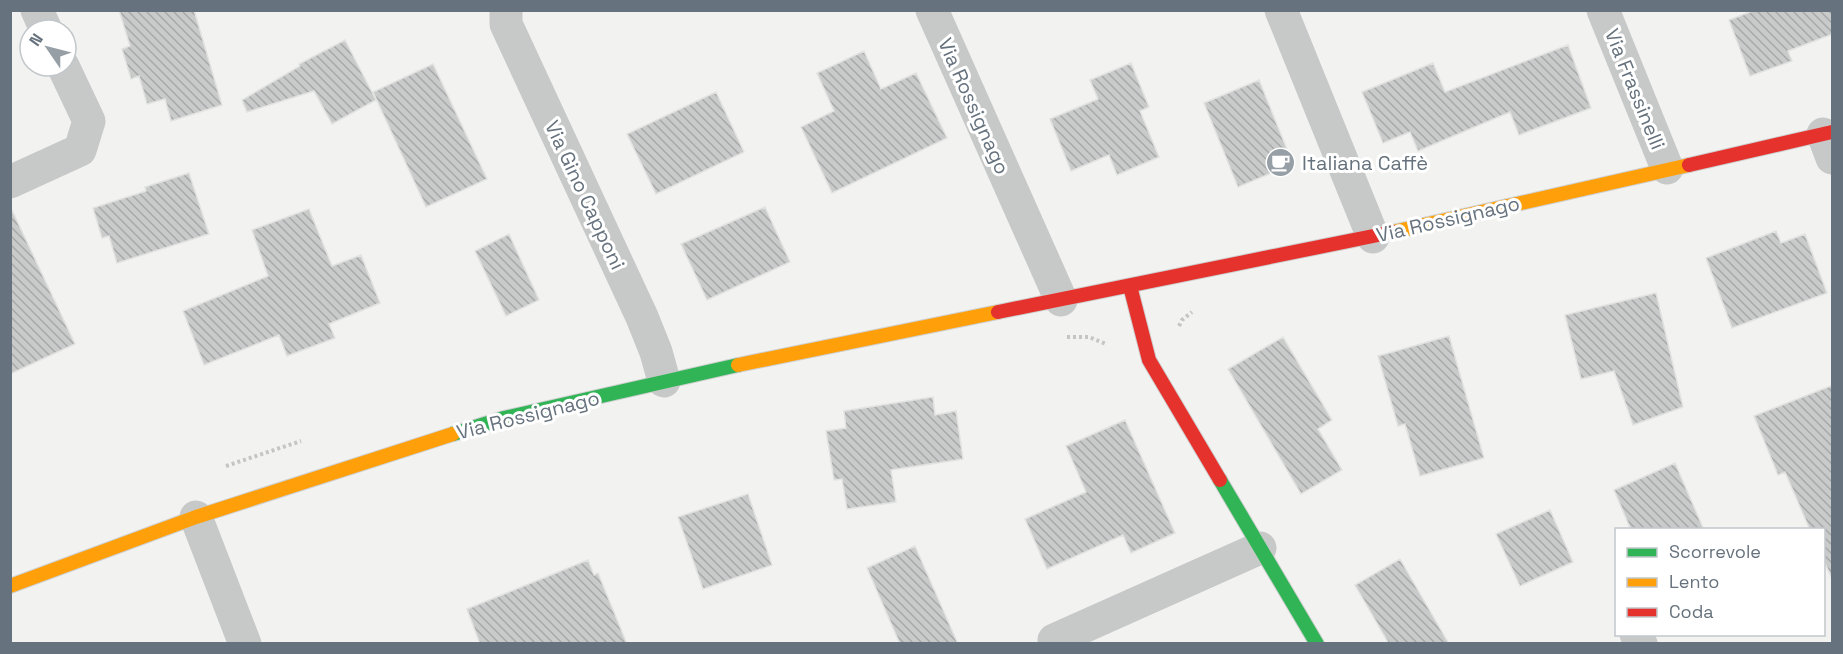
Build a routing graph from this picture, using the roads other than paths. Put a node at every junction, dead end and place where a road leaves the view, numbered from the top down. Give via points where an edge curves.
1 (506, 10) edge
2 (932, 10) edge
3 (1281, 10) edge
4 (1603, 10) edge
5 (69, 78) edge
6 (1829, 141) edge
7 (1667, 168) junction
8 (10, 183) edge
9 (1373, 237) junction
10 (1130, 286) junction
11 (1061, 300) junction
12 (664, 381) junction
13 (196, 517) junction
14 (1260, 548) junction
15 (10, 586) edge
16 (1054, 640) dead end
17 (245, 644) edge
18 (1317, 644) edge

1 - 12 street, Via Gino Capponi via 506,24 642,317
2 - 11 street, Via Rossignago
3 - 9 street
4 - 7 street, Via Frassinelli
5 - 8 street via 89,121 80,150
6 - 7 street, Via Rossignago
7 - 9 street, Via Rossignago
9 - 10 street, Via Rossignago
10 - 11 street, Via Rossignago
10 - 14 street via 1149,360
11 - 12 street, Via Rossignago
12 - 13 street, Via Rossignago via 504,418
13 - 15 street, Via Rossignago
13 - 17 street
14 - 16 street
14 - 18 street

